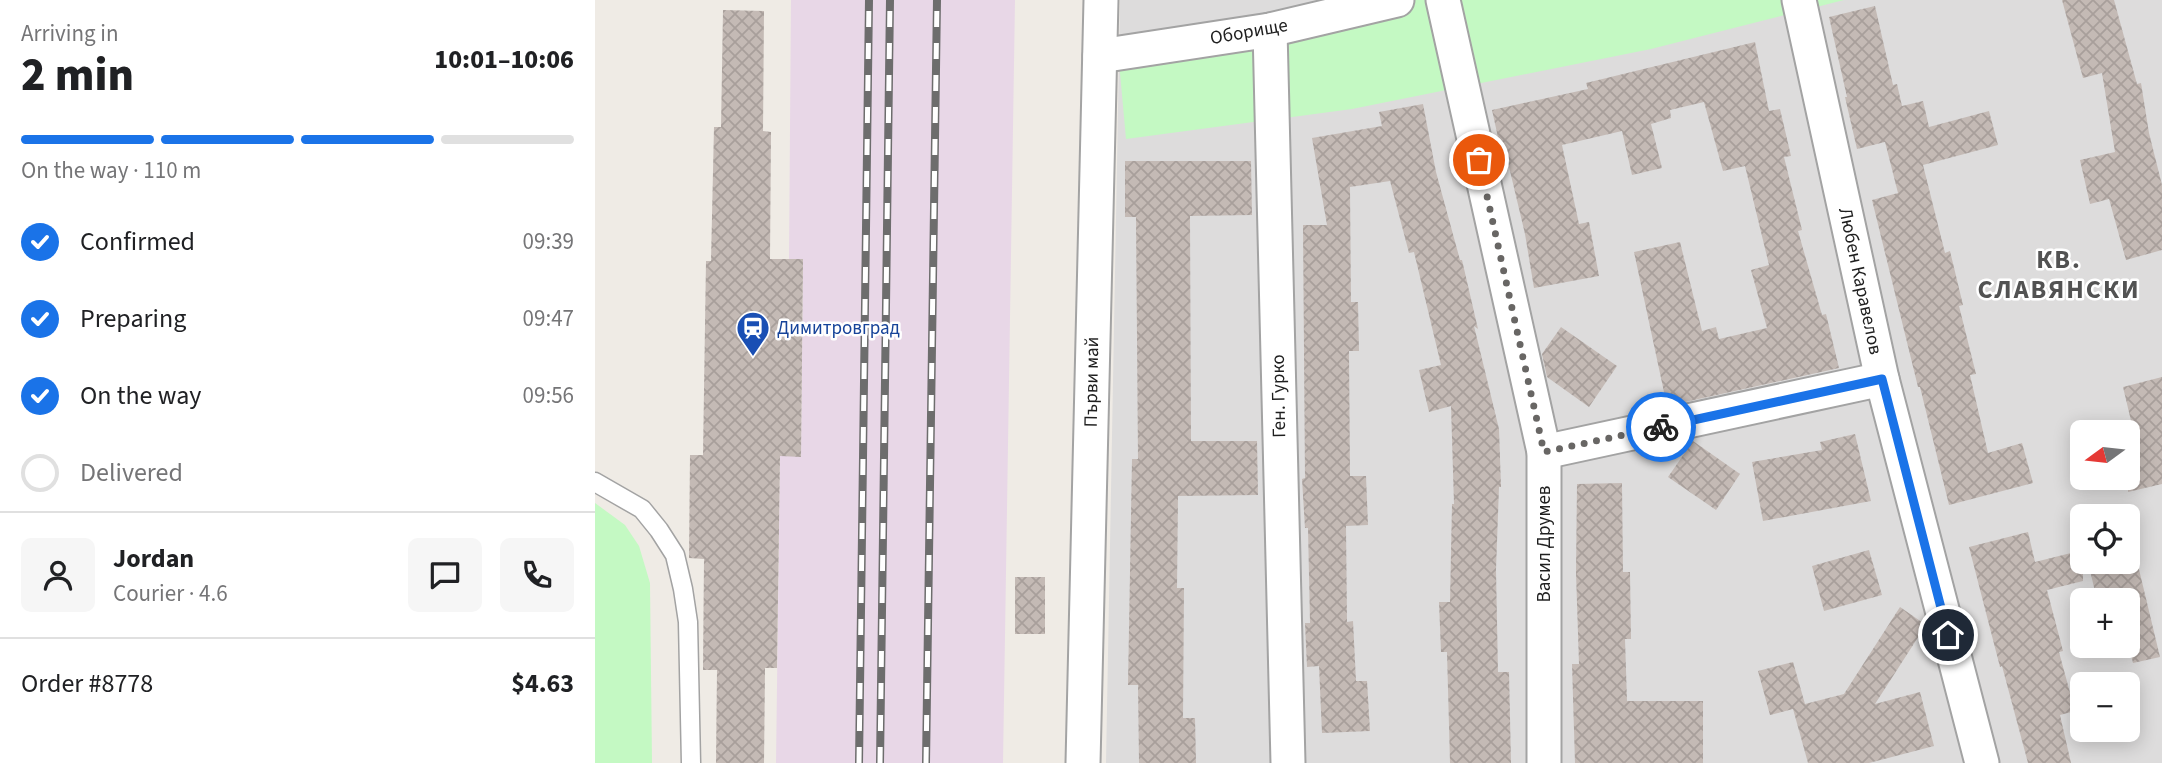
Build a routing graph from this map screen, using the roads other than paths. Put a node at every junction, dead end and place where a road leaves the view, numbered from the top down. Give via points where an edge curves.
1 (1101, 0) edge
2 (1397, 0) edge
3 (1443, 0) edge
4 (1799, 0) edge
5 (1270, 30) junction
6 (1100, 56) junction
7 (1882, 379) junction
8 (1544, 452) junction
9 (597, 485) edge
10 (691, 763) edge
11 (1083, 763) edge
12 (1288, 763) edge
13 (1544, 763) edge
14 (1982, 763) edge

1 - 6 street, Първи май
2 - 5 street, Оборище
3 - 8 street, Васил Друмев
4 - 7 street, Любен Каравелов
5 - 6 street, Оборище
5 - 12 street, Ген. Гурко
6 - 11 street, Първи май
7 - 8 street
7 - 14 street, Любен Каравелов
8 - 13 street, Васил Друмев
9 - 10 lane via 642,509 675,555 688,622

